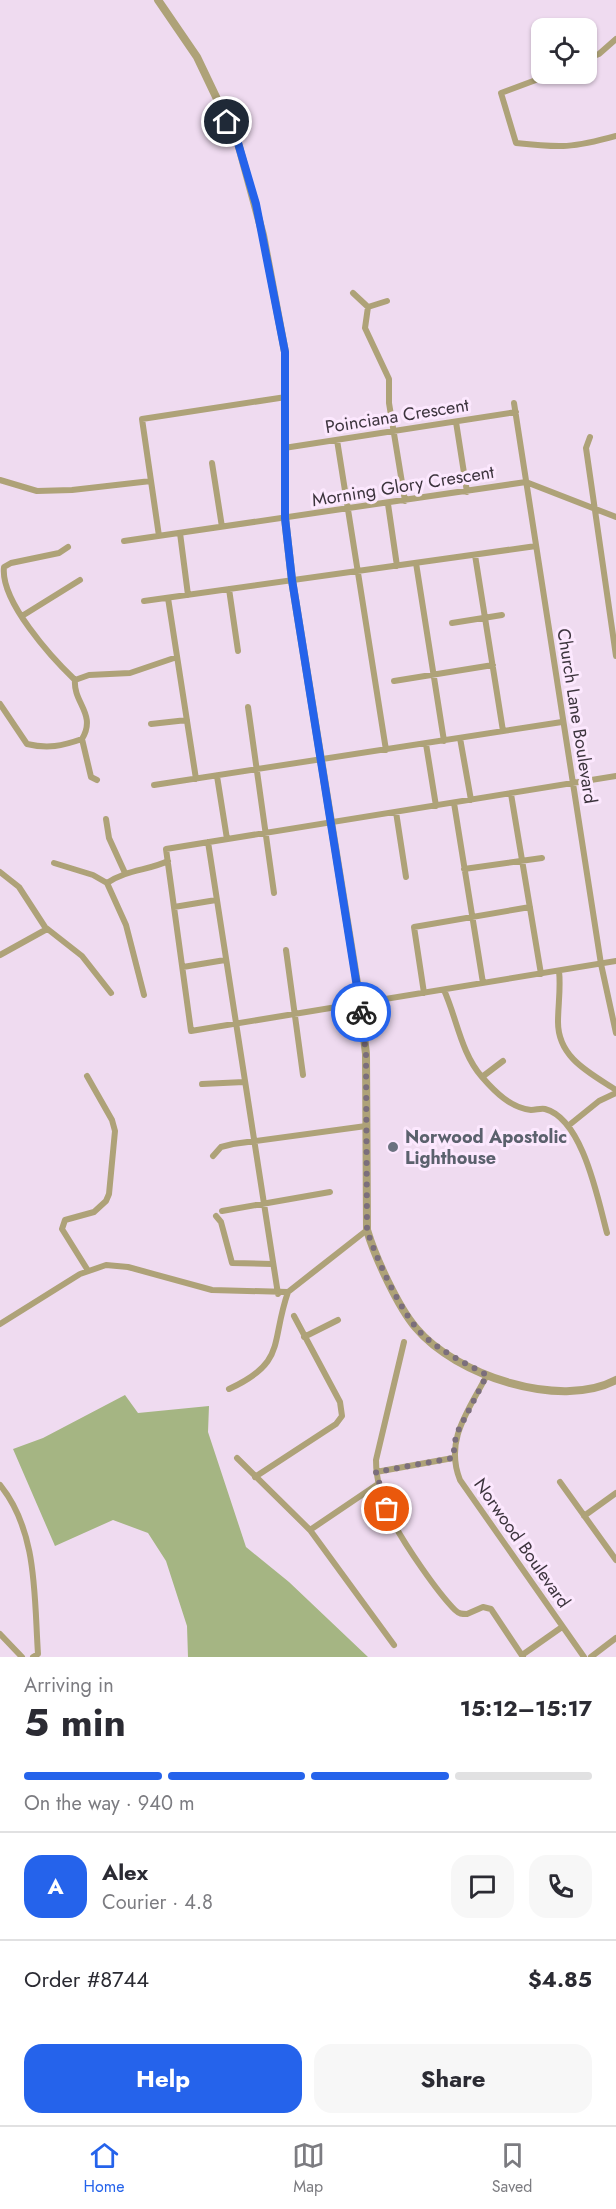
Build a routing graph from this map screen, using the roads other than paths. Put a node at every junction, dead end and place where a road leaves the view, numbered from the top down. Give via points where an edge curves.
1 (158, 0) edge
2 (616, 39) edge
3 (597, 55) edge
4 (531, 82) edge
5 (616, 136) edge
6 (353, 293) dead end
7 (387, 301) dead end
8 (368, 307) junction
9 (286, 397) junction
10 (514, 403) dead end
11 (516, 412) junction
12 (456, 422) junction
13 (396, 431) junction
14 (590, 437) dead end
15 (337, 440) junction
16 (284, 448) junction
17 (212, 464) dead end
18 (0, 480) edge
19 (151, 481) junction
20 (526, 482) junction
21 (467, 492) junction
22 (405, 501) junction
23 (388, 504) junction
24 (594, 508) junction
25 (348, 510) junction
26 (616, 517) edge
27 (285, 518) junction
28 (222, 527) junction
29 (180, 533) junction
30 (159, 536) junction
31 (124, 541) dead end
32 (536, 546) junction
33 (68, 547) dead end
34 (475, 555) junction
35 (416, 563) junction
36 (397, 566) junction
37 (357, 571) junction
38 (80, 580) dead end
39 (292, 580) junction
40 (229, 589) junction
41 (188, 595) junction
42 (168, 598) junction
43 (144, 601) dead end
44 (502, 615) dead end
45 (22, 616) junction
46 (485, 618) junction
47 (452, 623) dead end
48 (238, 651) dead end
49 (616, 656) edge
50 (177, 657) junction
51 (493, 664) junction
52 (434, 675) junction
53 (75, 680) junction
54 (394, 681) dead end
55 (0, 704) edge
56 (248, 707) dead end
57 (187, 720) junction
58 (562, 722) junction
59 (151, 724) dead end
60 (502, 730) junction
61 (460, 738) junction
62 (82, 740) junction
63 (444, 741) junction
64 (426, 744) junction
65 (386, 750) junction
66 (321, 760) junction
67 (257, 770) junction
68 (218, 776) junction
69 (616, 776) edge
70 (196, 779) junction
71 (97, 780) dead end
72 (573, 784) junction
73 (154, 785) dead end
74 (511, 794) junction
75 (471, 800) junction
76 (454, 803) junction
77 (436, 806) junction
78 (396, 812) junction
79 (106, 819) dead end
80 (331, 822) junction
81 (266, 833) junction
82 (227, 839) junction
83 (208, 842) junction
84 (542, 858) dead end
85 (168, 861) junction
86 (522, 861) junction
87 (54, 863) dead end
88 (464, 869) junction
89 (0, 872) edge
90 (125, 873) junction
91 (406, 877) dead end
92 (107, 883) junction
93 (274, 893) dead end
94 (216, 900) junction
95 (174, 907) junction
96 (530, 907) junction
97 (472, 916) junction
98 (47, 929) junction
99 (285, 950) dead end
100 (0, 956) edge
101 (225, 960) junction
102 (616, 961) edge
103 (601, 964) junction
104 (183, 968) junction
105 (560, 971) junction
106 (541, 974) junction
107 (483, 983) junction
108 (444, 990) junction
109 (111, 993) dead end
110 (424, 993) junction
111 (144, 995) dead end
112 (360, 1002) junction
113 (295, 1014) junction
114 (234, 1024) junction
115 (616, 1033) edge
116 (503, 1061) dead end
117 (303, 1075) dead end
118 (87, 1076) dead end
119 (482, 1077) junction
120 (244, 1082) junction
121 (202, 1084) dead end
122 (616, 1091) edge
123 (366, 1126) junction
124 (567, 1126) junction
125 (254, 1141) junction
126 (213, 1156) dead end
127 (330, 1192) dead end
128 (263, 1202) junction
129 (222, 1211) dead end
130 (216, 1216) dead end
131 (367, 1230) junction
132 (607, 1233) dead end
133 (272, 1264) junction
134 (87, 1269) junction
135 (288, 1293) junction
136 (278, 1294) junction
137 (294, 1316) dead end
138 (338, 1320) dead end
139 (0, 1324) edge
140 (304, 1337) junction
141 (405, 1342) dead end
142 (487, 1375) junction
143 (616, 1380) edge
144 (229, 1389) dead end
145 (237, 1458) dead end
146 (453, 1458) junction
147 (376, 1472) junction
148 (255, 1477) junction
149 (560, 1482) dead end
150 (378, 1484) junction
151 (0, 1485) edge
152 (616, 1493) edge
153 (585, 1516) junction
154 (310, 1530) junction
155 (616, 1560) edge
156 (562, 1627) junction
157 (0, 1634) edge
158 (616, 1638) edge
159 (394, 1645) dead end
160 (524, 1655) edge
161 (22, 1657) edge
162 (33, 1657) edge
163 (584, 1657) edge
164 (591, 1657) edge

1 - 9 street via 196,57 238,143 256,204 279,312
2 - 3 street
4 - 5 street via 501,93 516,143 561,148
6 - 8 street
7 - 8 street
8 - 13 street via 365,328 390,379 389,403
9 - 16 street
9 - 19 street via 142,419
10 - 11 street, Church Lane Boulevard
11 - 12 street, Poinciana Crescent
11 - 20 street, Church Lane Boulevard
12 - 13 street, Poinciana Crescent
12 - 21 street
13 - 15 street, Poinciana Crescent
13 - 22 street
14 - 24 street via 586,448
15 - 16 street, Poinciana Crescent
15 - 25 street
16 - 27 street
17 - 28 street
18 - 19 street via 37,491
19 - 30 street
20 - 21 street, Morning Glory Crescent
20 - 24 street
20 - 32 street, Church Lane Boulevard
21 - 22 street, Morning Glory Crescent
22 - 23 street, Morning Glory Crescent
23 - 25 street, Morning Glory Crescent
23 - 36 street
24 - 26 street
24 - 49 street
25 - 27 street, Morning Glory Crescent
25 - 37 street
27 - 28 street, Morning Glory Crescent
27 - 39 street
28 - 29 street, Morning Glory Crescent
29 - 30 street, Morning Glory Crescent
29 - 41 street
30 - 31 street, Morning Glory Crescent
32 - 34 street
32 - 58 street, Church Lane Boulevard
33 - 45 street via 59,553 4,567 5,584
34 - 35 street
34 - 46 street
35 - 36 street
35 - 52 street
36 - 37 street
37 - 39 street
37 - 65 street
38 - 45 street
39 - 40 street
39 - 66 street
40 - 41 street
40 - 48 street
41 - 42 street
42 - 43 street
42 - 50 street
44 - 46 street
45 - 53 street via 55,661
46 - 47 street
46 - 51 street
50 - 53 street via 130,673 89,675
50 - 57 street
51 - 52 street
51 - 60 street
52 - 54 street
52 - 63 street
53 - 62 street via 88,718
55 - 62 street via 27,744 46,749
56 - 67 street
57 - 59 street
57 - 70 street
58 - 60 street
58 - 72 street, Church Lane Boulevard
60 - 61 street
61 - 63 street
61 - 75 street
62 - 71 street via 91,777
63 - 64 street
64 - 65 street
64 - 77 street
65 - 66 street
66 - 67 street
66 - 80 street
67 - 68 street
67 - 81 street
68 - 70 street
68 - 82 street
69 - 72 street
70 - 73 street
72 - 74 street
72 - 103 street, Church Lane Boulevard
74 - 75 street
74 - 86 street
75 - 76 street
76 - 77 street
76 - 88 street
77 - 78 street
78 - 80 street
78 - 91 street
79 - 90 street via 109,838
80 - 81 street
80 - 112 street
81 - 82 street
81 - 93 street
82 - 83 street
83 - 85 street via 166,849
83 - 94 street
84 - 86 street
85 - 90 street
85 - 95 street
86 - 88 street
86 - 96 street
87 - 92 street
88 - 97 street
89 - 98 street via 19,888
90 - 92 street
92 - 111 street via 126,925
94 - 95 street
94 - 101 street
95 - 104 street
96 - 97 street
96 - 106 street
97 - 107 street
97 - 110 street via 414,927
98 - 100 street
98 - 109 street via 82,956
99 - 113 street
101 - 104 street
101 - 114 street
102 - 103 street
103 - 105 street
103 - 115 street, Church Lane Boulevard
104 - 114 street via 191,1031
105 - 106 street
105 - 122 street via 558,1023 569,1057
106 - 107 street
107 - 108 street
108 - 110 street
108 - 119 street via 465,1050
110 - 112 street
112 - 113 street
112 - 123 street via 366,1054
113 - 114 street
113 - 117 street
114 - 120 street
116 - 119 street
118 - 134 street via 112,1120 115,1141 106,1201 94,1212 62,1224
119 - 124 street via 515,1105 544,1109
120 - 121 street
120 - 125 street
122 - 124 street
123 - 125 street
123 - 131 street
124 - 132 street via 587,1161
125 - 126 street via 221,1147
125 - 128 street
127 - 128 street
128 - 129 street
128 - 133 street
130 - 133 street via 230,1261
131 - 135 street
131 - 142 street via 373,1250 415,1328
133 - 136 street
134 - 136 street via 106,1265 128,1267 196,1287
134 - 139 street
135 - 136 street
135 - 144 street via 274,1354 247,1381
137 - 140 street
138 - 140 street
140 - 148 street via 340,1402 342,1416 336,1424
141 - 147 street
142 - 143 street via 526,1388 581,1392
142 - 146 street via 456,1435
145 - 148 street
146 - 147 street
146 - 156 street, Norwood Boulevard via 460,1480
147 - 150 street
148 - 154 street
149 - 153 street
150 - 154 street
150 - 160 street via 406,1545 454,1610 467,1614 483,1607 491,1609
151 - 162 street via 13,1500 30,1548 38,1654
152 - 153 street
153 - 155 street
154 - 159 street
156 - 160 street
156 - 163 street, Norwood Boulevard
157 - 161 street
158 - 164 street

